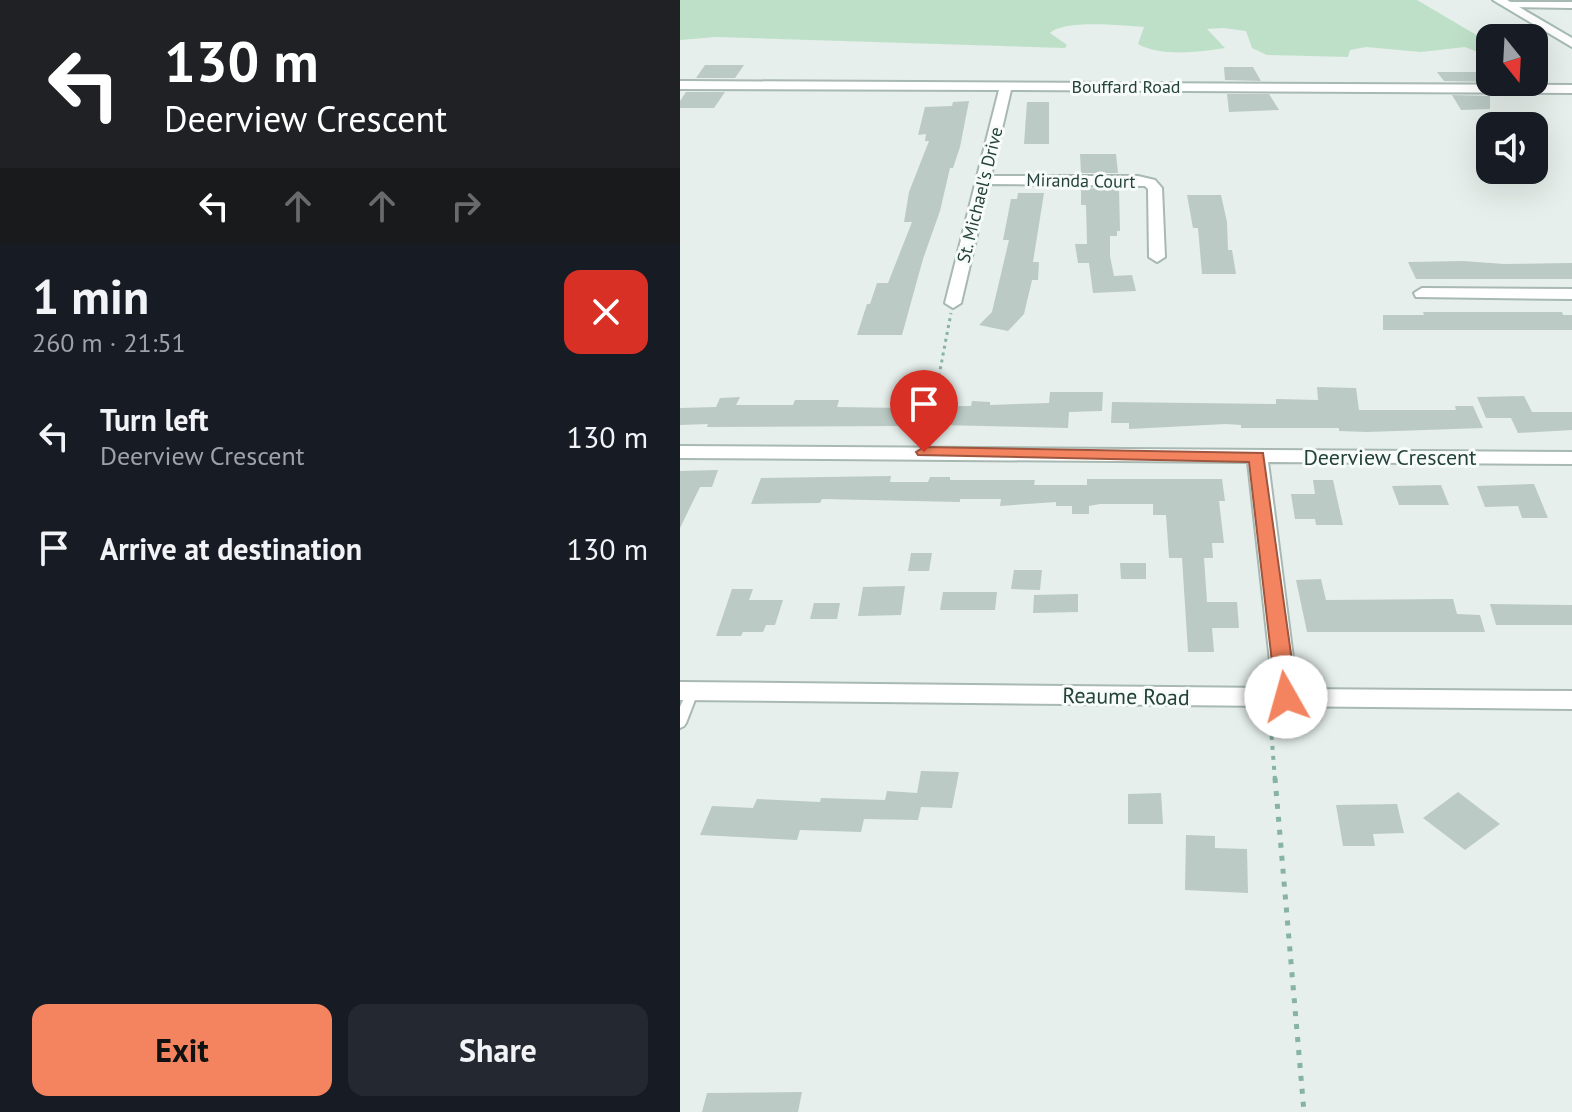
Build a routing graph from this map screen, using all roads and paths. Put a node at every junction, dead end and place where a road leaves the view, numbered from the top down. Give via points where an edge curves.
1 (1504, 2) edge
2 (1572, 5) edge
3 (1572, 43) edge
4 (680, 85) edge
5 (1006, 86) junction
6 (1572, 89) edge
7 (984, 180) junction
8 (1157, 257) dead end
9 (1422, 293) dead end
10 (1572, 294) edge
11 (953, 303) joint
12 (680, 452) edge
13 (924, 452) junction
14 (1257, 457) junction
15 (1572, 458) edge
16 (686, 692) edge
17 (1286, 697) junction
18 (1572, 700) edge
19 (1255, 716) dead end
20 (680, 723) edge
21 (1304, 1112) edge

1 - 2 street
1 - 3 street
4 - 5 street, Bouffard Road
5 - 6 street, Bouffard Road
5 - 7 street, St. Michael's Drive
7 - 8 street, Miranda Court via 1150,183 1155,188
7 - 11 street, St. Michael's Drive
9 - 10 street
11 - 13 path
12 - 13 street, Deerview Crescent
13 - 14 street, Deerview Crescent
14 - 15 street, Deerview Crescent
14 - 17 street
16 - 17 street, Reaume Road
16 - 20 lane
17 - 18 street, Reaume Road
19 - 21 path via 1270,716

